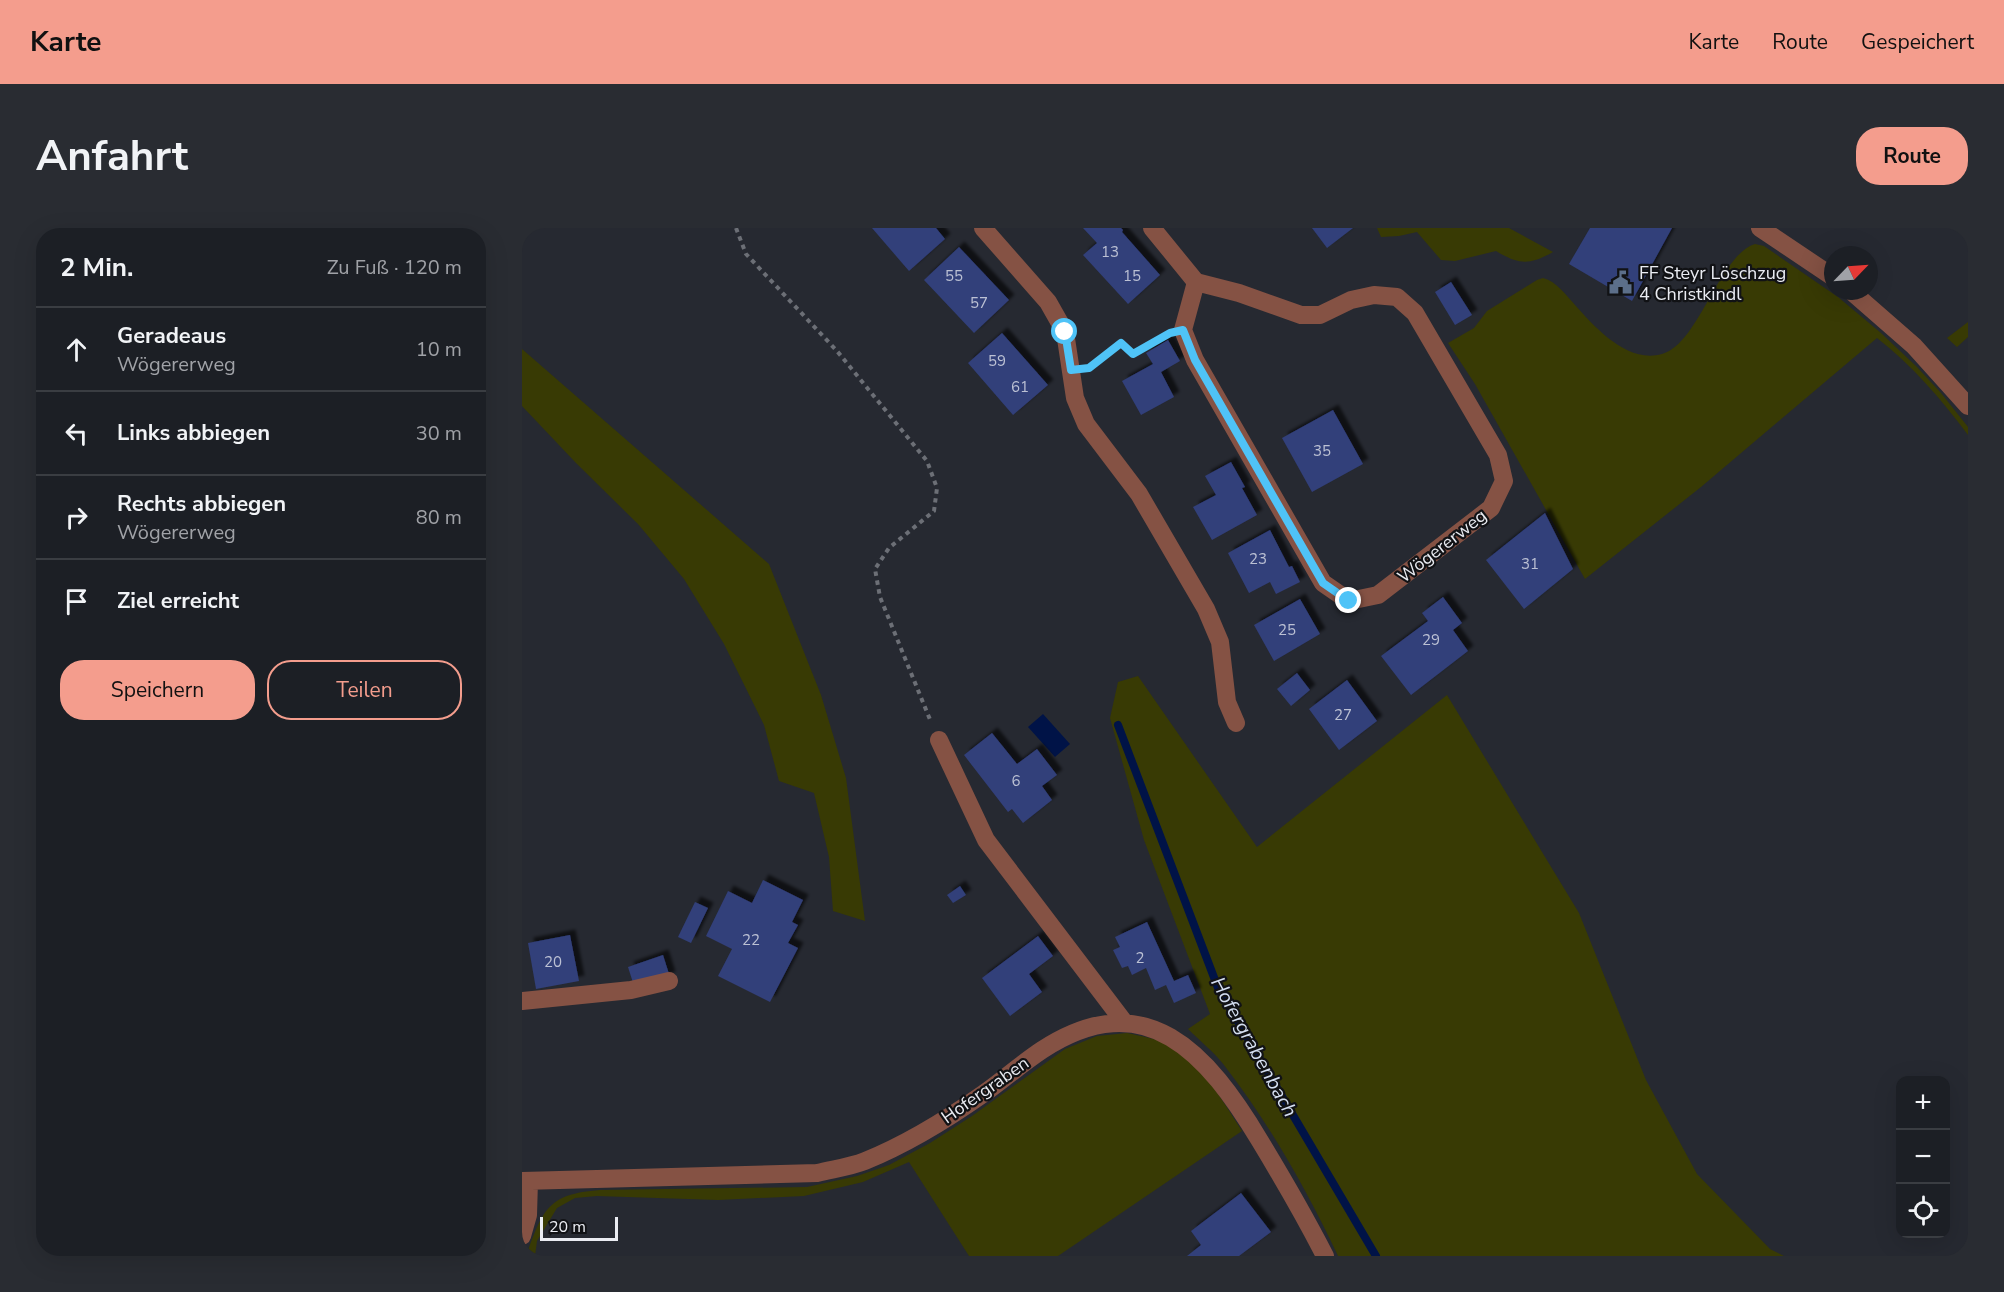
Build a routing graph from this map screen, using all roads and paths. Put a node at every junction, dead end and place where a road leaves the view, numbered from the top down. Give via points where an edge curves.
1 (736, 228) edge
2 (983, 228) edge
3 (1152, 228) edge
4 (1760, 228) edge
5 (1824, 271) edge
6 (1196, 282) junction
7 (1861, 300) edge
8 (1183, 330) junction
9 (1071, 370) junction
10 (1968, 406) edge
11 (1236, 723) dead end
12 (939, 740) joint
13 (669, 981) dead end
14 (522, 1001) edge
15 (1124, 1022) junction
16 (525, 1181) edge
17 (522, 1236) edge
18 (1325, 1256) edge

1 - 12 path via 746,254 837,351 927,461 938,489 934,511 889,548 875,569 880,597
2 - 9 street via 1048,302 1065,332
3 - 6 street
4 - 5 street
6 - 8 street
6 - 8 street, Wögererweg via 1302,315 1320,315 1351,300 1374,295 1396,297 1415,313 1498,455 1504,481 1491,508 1378,595 1349,601 1323,583 1195,360
7 - 10 street via 1914,346
8 - 9 path via 1133,354 1121,343 1089,368
9 - 11 street via 1075,398 1086,424 1138,494 1206,609 1220,642 1227,702
12 - 15 street via 986,840
13 - 14 street via 631,990
15 - 16 street, Hofergraben via 1100,1024 1073,1033 1042,1050 942,1121 863,1162 817,1173
15 - 18 street, Hofergraben via 1147,1026 1178,1040 1210,1069 1238,1104 1275,1164
16 - 17 street, Hofergraben via 528,1215

